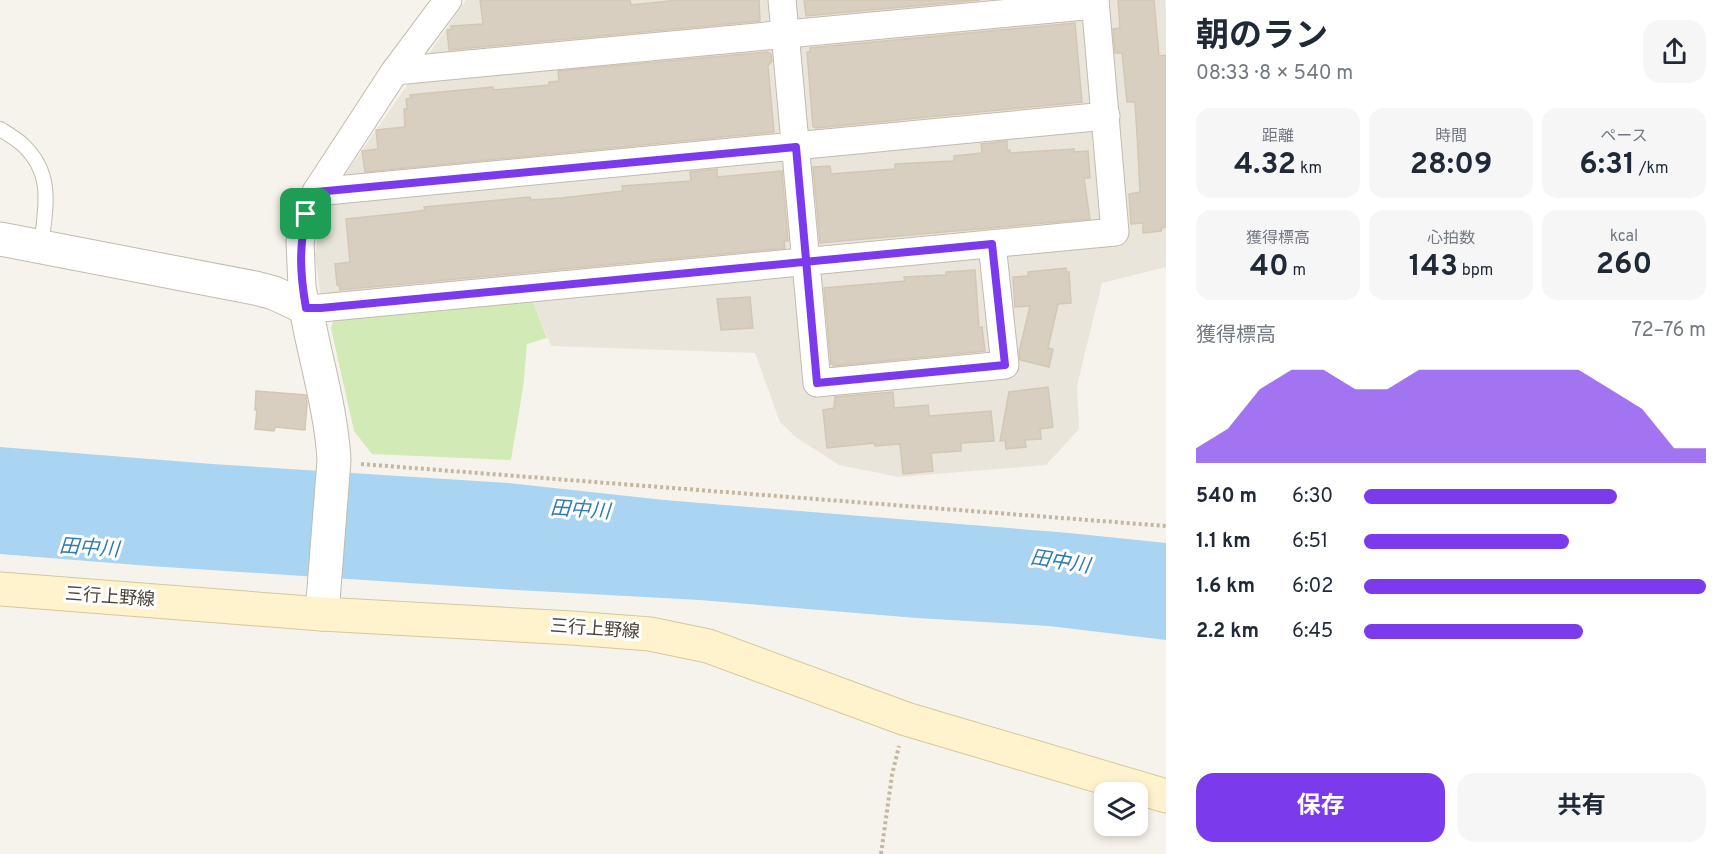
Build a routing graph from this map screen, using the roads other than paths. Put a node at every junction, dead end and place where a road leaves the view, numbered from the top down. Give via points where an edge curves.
1 (448, 0) edge
2 (782, 0) edge
3 (1095, 2) edge
4 (785, 34) junction
5 (394, 71) junction
6 (1106, 116) junction
7 (0, 129) edge
8 (796, 147) junction
9 (316, 192) junction
10 (0, 239) edge
11 (992, 244) junction
12 (41, 247) junction
13 (805, 262) junction
14 (306, 308) junction
15 (0, 589) edge
16 (323, 605) junction
17 (1166, 796) edge

1 - 5 street
2 - 4 street
3 - 4 street
3 - 6 street
4 - 5 street
4 - 8 street
5 - 9 street
6 - 8 street
6 - 11 street via 1115,232
7 - 12 lane via 23,144 39,164 46,184
8 - 9 street
8 - 13 street
9 - 14 street via 300,242
10 - 12 street
11 - 13 street
11 - 13 street via 1005,365 817,383
12 - 14 street via 255,288
13 - 14 street
14 - 16 street via 332,438
15 - 16 main road, 三行上野線
16 - 17 main road, 三行上野線 via 650,634 708,646 906,719

